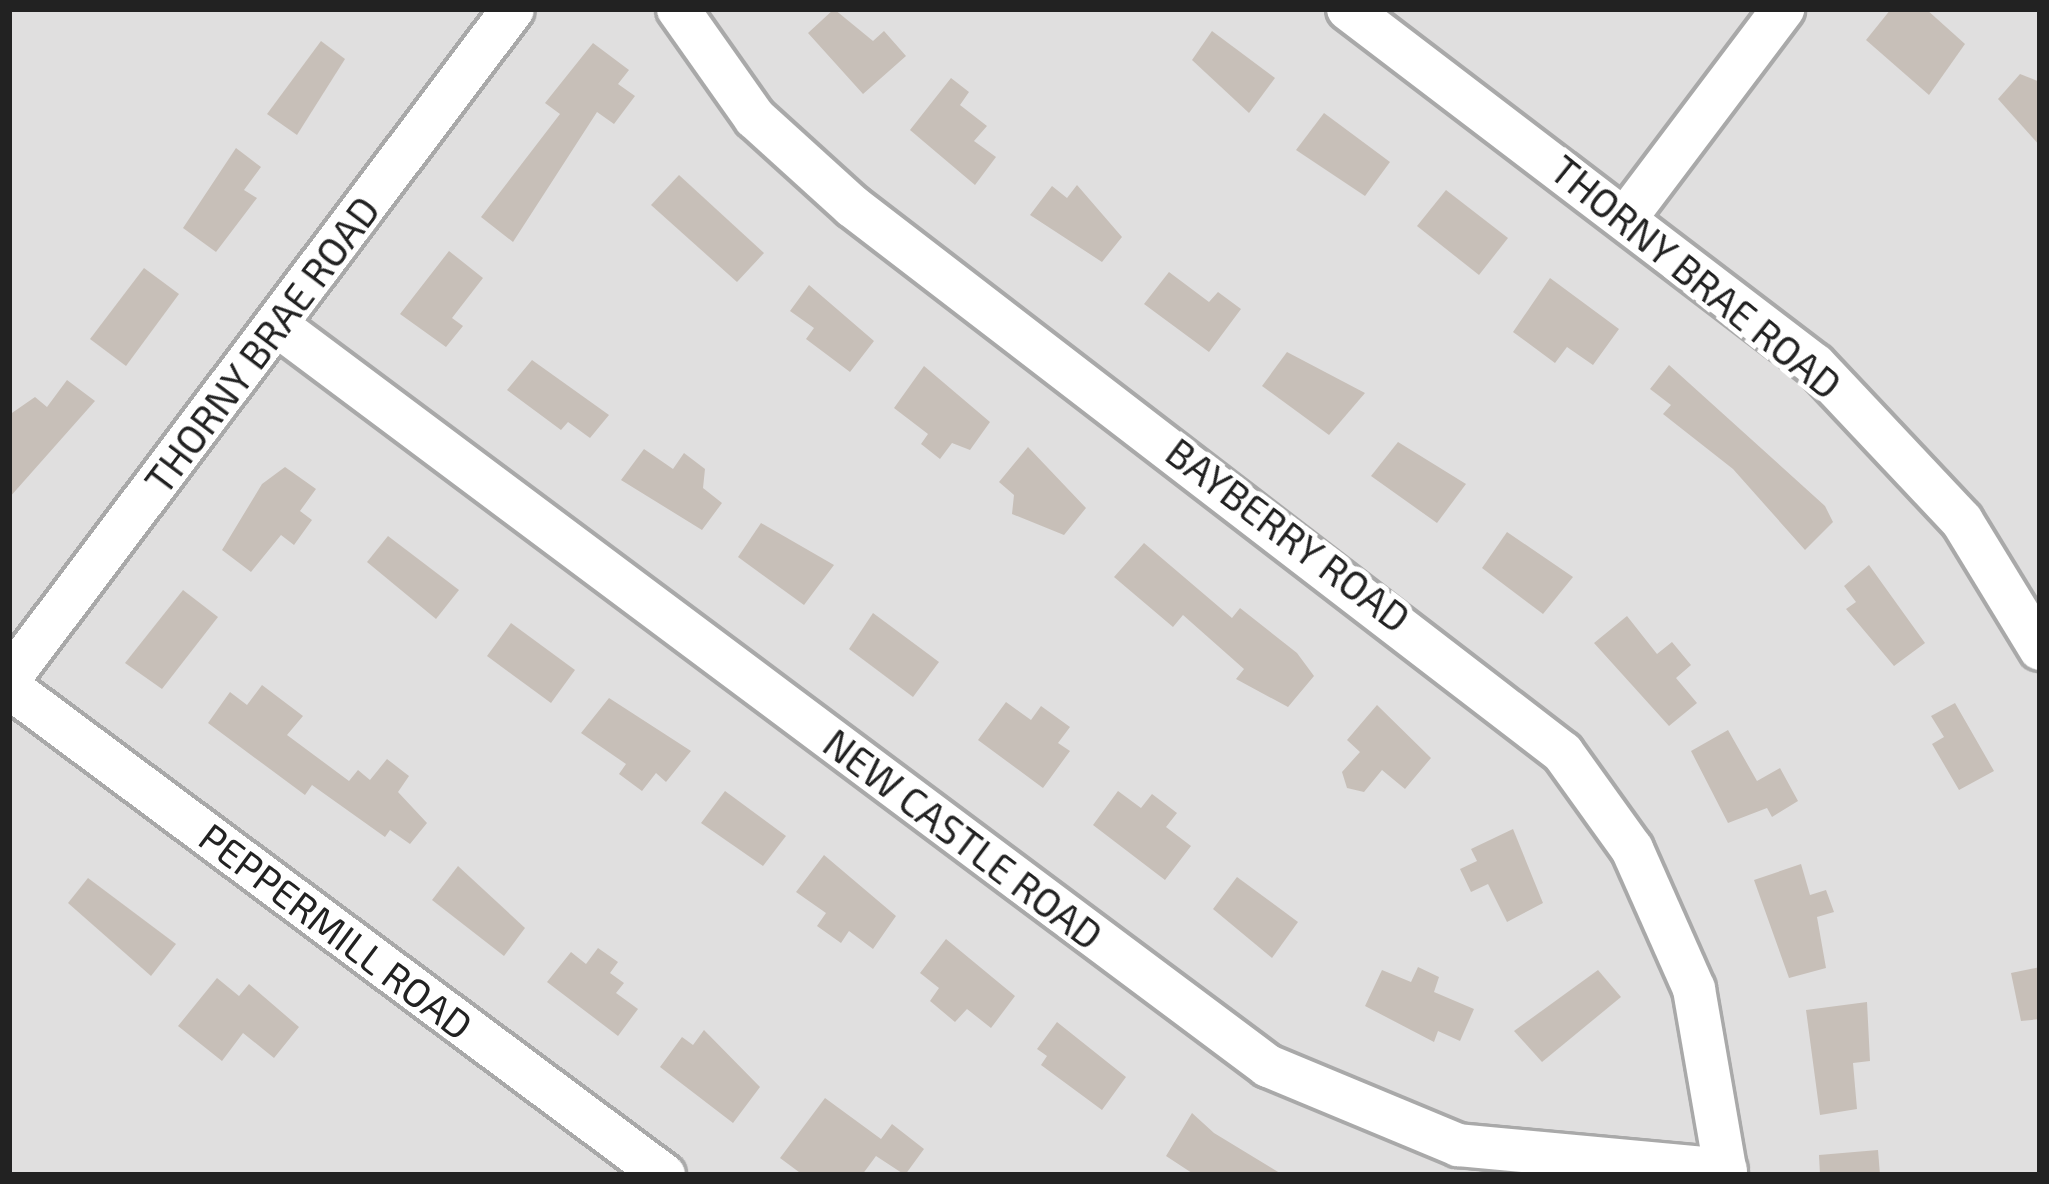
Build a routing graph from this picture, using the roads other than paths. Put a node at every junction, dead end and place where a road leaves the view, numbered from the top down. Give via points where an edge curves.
1 (513, 9) edge
2 (678, 9) edge
3 (1348, 9) edge
4 (1783, 9) edge
5 (1628, 215) junction
6 (278, 326) junction
7 (2040, 649) edge
8 (9, 683) edge
9 (1726, 1172) edge
10 (664, 1175) edge

1 - 6 street, THORNY BRAE ROAD
2 - 9 street, BAYBERRY ROAD via 755,118 852,206 1563,753 1632,849 1694,989
3 - 5 street, THORNY BRAE ROAD
4 - 5 street
5 - 7 street, THORNY BRAE ROAD via 1815,365 1962,521
6 - 8 street, THORNY BRAE ROAD
6 - 9 street, NEW CASTLE ROAD via 1268,1066 1458,1145
8 - 10 street, PEPPERMILL ROAD

